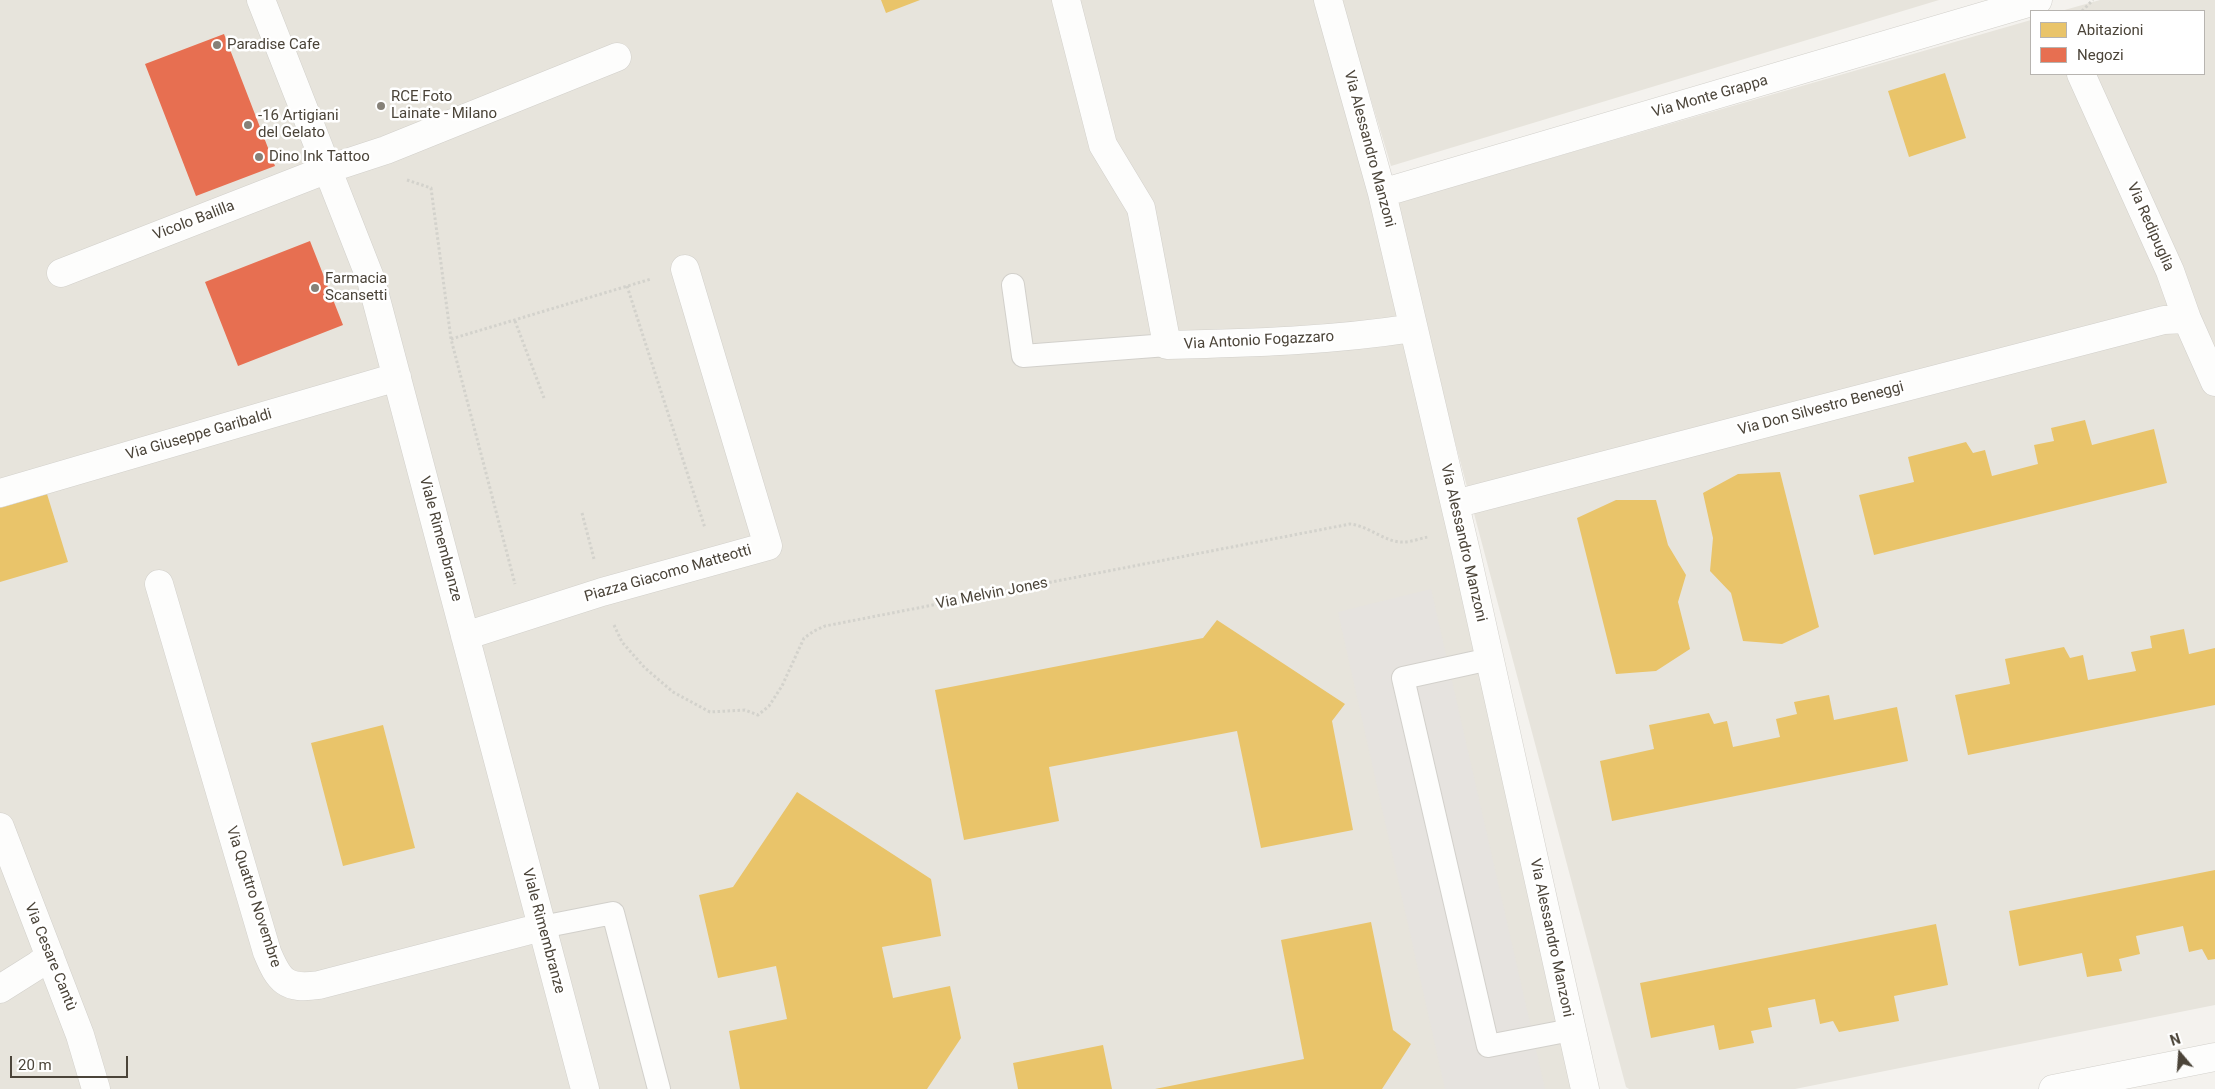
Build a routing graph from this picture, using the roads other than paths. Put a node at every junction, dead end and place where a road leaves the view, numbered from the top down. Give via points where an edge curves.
1 (261, 0) edge
2 (1066, 0) edge
3 (1328, 0) edge
4 (2038, 0) edge
5 (616, 57) dead end
6 (2081, 75) edge
7 (328, 169) junction
8 (1382, 194) junction
9 (685, 269) road end
10 (61, 274) dead end
11 (1013, 285) dead end
12 (2187, 319) junction
13 (1413, 328) junction
14 (1167, 345) junction
15 (397, 377) junction
16 (2215, 382) edge
17 (0, 493) edge
18 (1458, 517) junction
19 (159, 584) dead end
20 (465, 636) junction
21 (1490, 659) junction
22 (0, 827) edge
23 (542, 927) junction
24 (50, 956) junction
25 (0, 989) edge
26 (1572, 1030) junction
27 (2215, 1057) edge
28 (96, 1089) edge
29 (585, 1089) edge
30 (659, 1089) edge
31 (1585, 1089) edge
32 (2053, 1089) edge

1 - 7 street, Viale Rimembranze
2 - 14 street, Via Antonio Fogazzaro via 1103,145 1141,208
3 - 8 street, Via Alessandro Manzoni
4 - 8 street, Via Monte Grappa
5 - 7 street, Vicolo Balilla via 386,150
6 - 12 street, Via Redipuglia via 2170,271
7 - 10 street, Vicolo Balilla
7 - 15 street, Viale Rimembranze via 371,280
8 - 13 street, Via Alessandro Manzoni
9 - 20 street, Piazza Giacomo Matteotti via 768,546 602,592
11 - 14 lane via 1024,356
12 - 16 street, Via Redipuglia
12 - 18 street, Via Don Silvestro Beneggi via 2164,320
13 - 14 street, Via Antonio Fogazzaro via 1298,342
13 - 18 street, Via Alessandro Manzoni
15 - 17 street, Via Giuseppe Garibaldi
15 - 20 street, Viale Rimembranze
18 - 21 street, Via Alessandro Manzoni
19 - 23 street, Via Quattro Novembre via 276,974 288,984 301,988 319,985
20 - 23 street, Viale Rimembranze
21 - 26 street, Via Alessandro Manzoni
21 - 26 lane via 1403,678 1488,1046
22 - 24 street, Via Cesare Cantù
23 - 29 street, Viale Rimembranze
23 - 30 lane via 613,913
24 - 25 street
24 - 28 street, Via Cesare Cantù via 80,1035
26 - 31 street, Via Alessandro Manzoni
27 - 32 street

